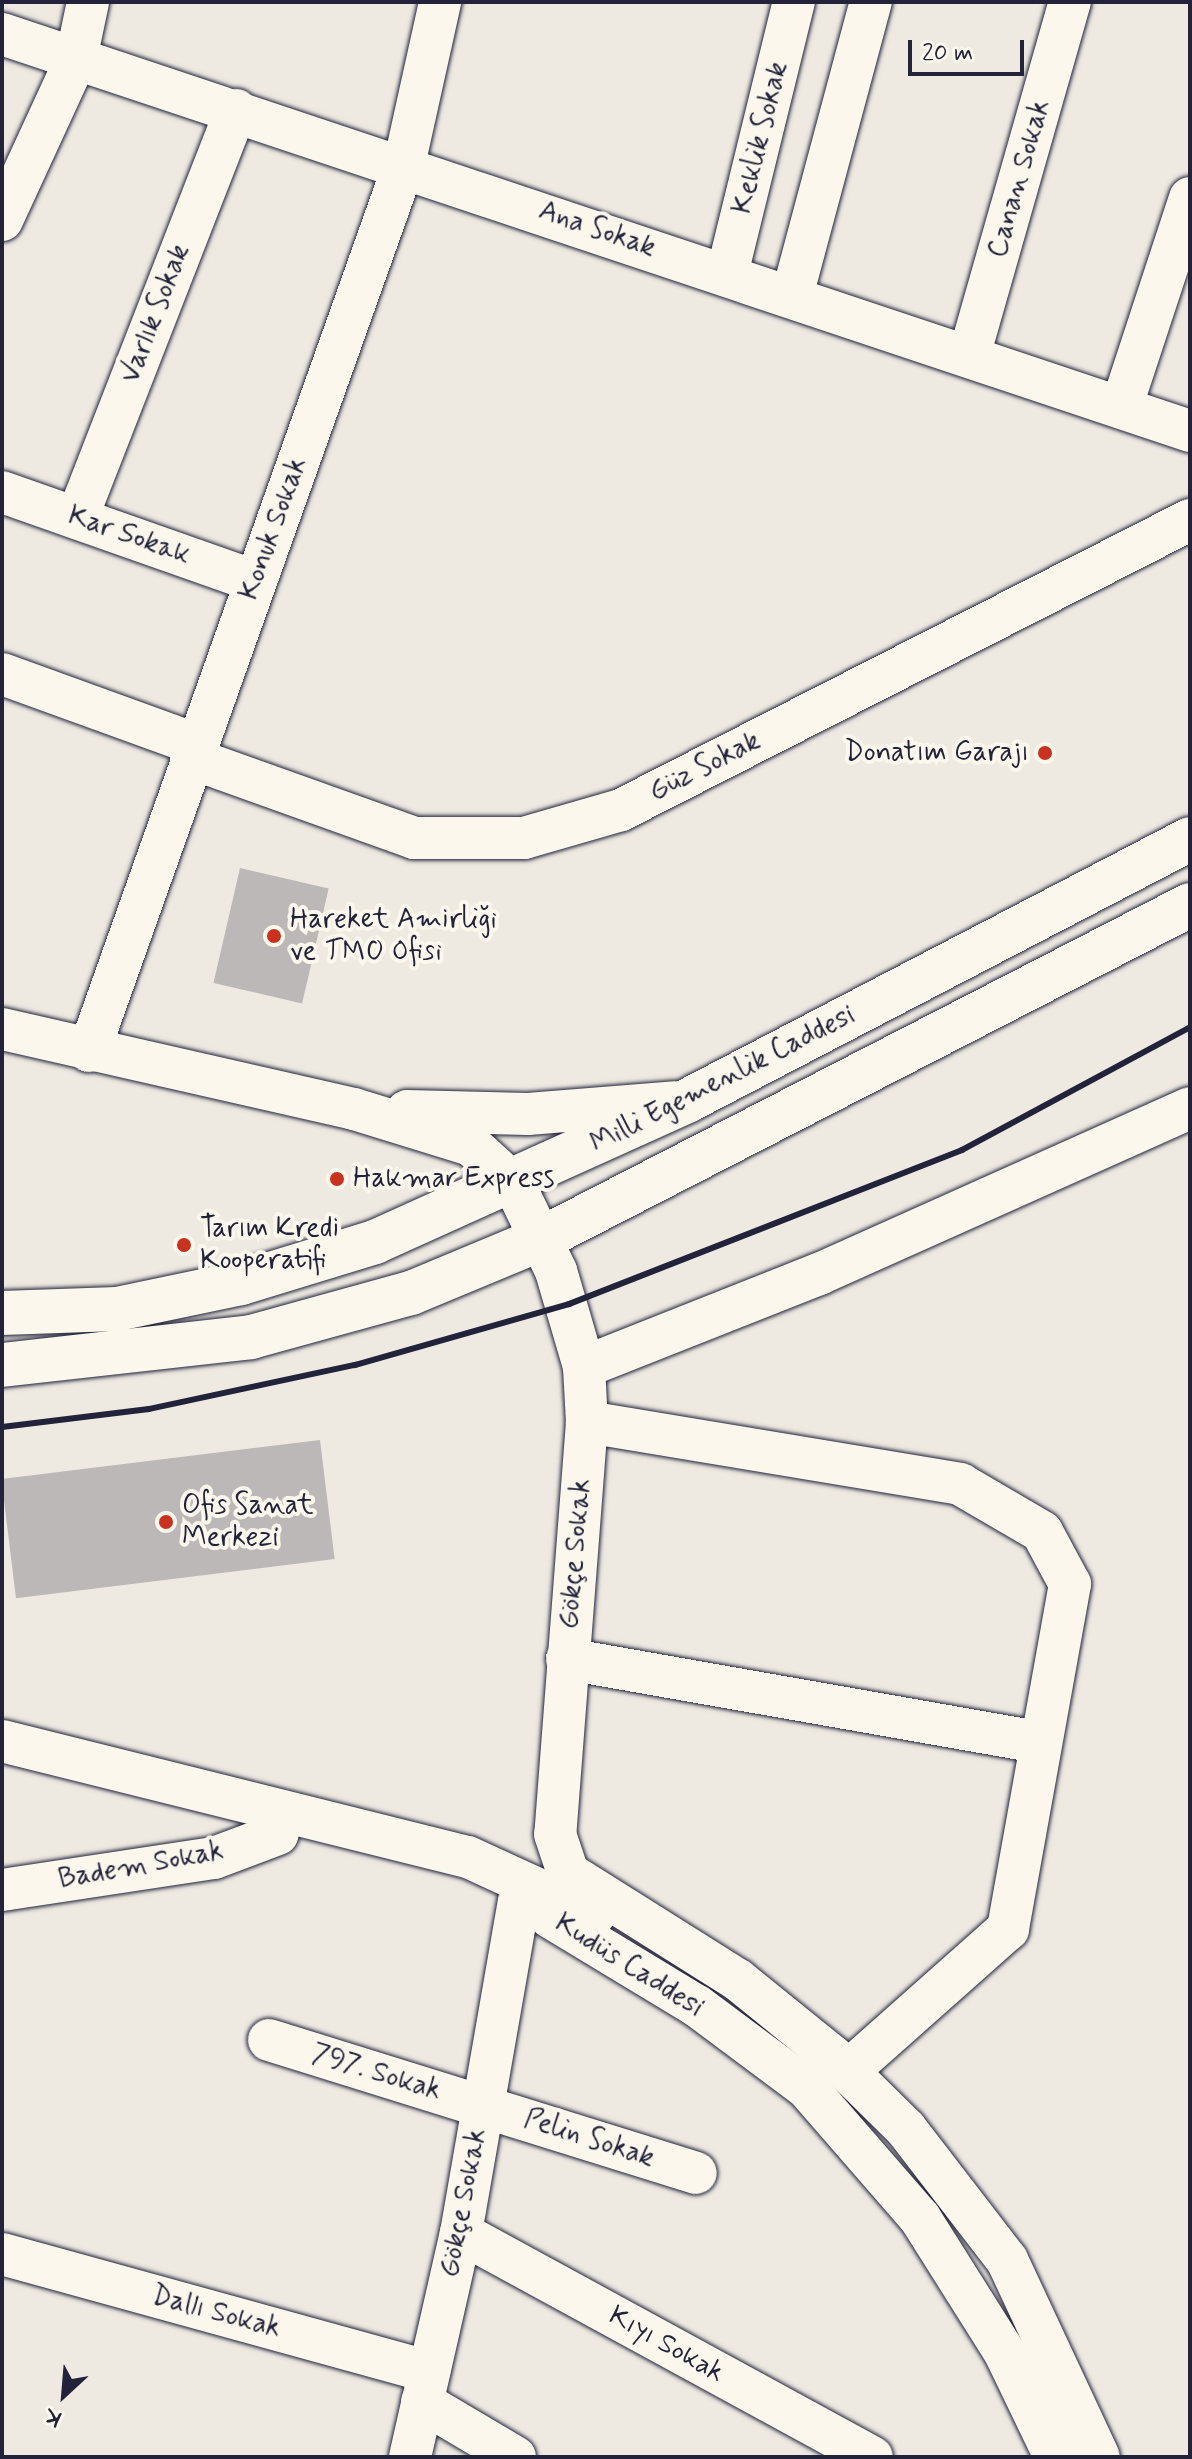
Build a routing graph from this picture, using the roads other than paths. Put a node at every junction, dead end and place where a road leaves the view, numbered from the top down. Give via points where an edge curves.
1 (88, 2) edge
2 (440, 2) edge
3 (794, 2) edge
4 (871, 2) edge
5 (1070, 2) edge
6 (2, 34) edge
7 (76, 59) junction
8 (236, 110) junction
9 (404, 165) junction
10 (1190, 198) edge
11 (2, 220) edge
12 (727, 274) junction
13 (792, 296) junction
14 (969, 356) junction
15 (1122, 405) junction
16 (1190, 431) edge
17 (2, 492) edge
18 (77, 518) junction
19 (1190, 520) edge
20 (255, 581) junction
21 (2, 674) edge
22 (193, 751) junction
23 (1190, 839) edge
24 (1190, 905) edge
25 (2, 1029) edge
26 (89, 1051) junction
27 (687, 1101) junction
28 (1190, 1108) edge
29 (354, 1109) junction
30 (514, 1184) junction
31 (541, 1239) junction
32 (2, 1313) edge
33 (2, 1365) edge
34 (584, 1367) junction
35 (587, 1422) junction
36 (567, 1659) junction
37 (2, 1741) edge
38 (1041, 1743) junction
39 (2, 1768) edge
40 (278, 1834) junction
41 (568, 1873) joint
42 (2, 1890) edge
43 (519, 1901) junction
44 (269, 2040) dead end
45 (848, 2071) junction
46 (483, 2105) junction
47 (696, 2173) dead end
48 (461, 2233) junction
49 (2, 2254) edge
50 (426, 2387) junction
51 (410, 2457) edge
52 (515, 2457) edge
53 (872, 2457) edge
54 (1055, 2457) edge
55 (1084, 2457) edge
56 (1099, 2457) edge

1 - 7 street
2 - 9 street, Konuk Sokak
3 - 12 street, Keklik Sokak
4 - 13 street
5 - 14 street, Canan Sokak
6 - 7 street, Ana Sokak
7 - 8 street, Ana Sokak
7 - 11 street
8 - 9 street, Ana Sokak
8 - 18 street, Varlık Sokak
9 - 12 street, Ana Sokak
9 - 20 street, Konuk Sokak
10 - 15 street
12 - 13 street, Ana Sokak
13 - 14 street, Ana Sokak
14 - 15 street, Ana Sokak
15 - 16 street, Ana Sokak
17 - 18 street, Kar Sokak
18 - 20 street, Kar Sokak
19 - 22 street, Güz Sokak via 621,810 524,838 414,838
20 - 22 street, Konuk Sokak
21 - 22 street, Güz Sokak
22 - 26 street, Konuk Sokak
23 - 27 main road, Milli Egemenlik Caddesi
24 - 31 main road, Milli Egemenlik Caddesi
25 - 26 street
26 - 29 street
27 - 29 street via 528,1114
27 - 30 main road, Milli Egemenlik Caddesi
28 - 34 street via 819,1274
29 - 30 street via 471,1145
30 - 31 street, Gökçe Sokak
30 - 32 main road, Milli Egemenlik Caddesi via 375,1242 241,1283 117,1309
31 - 33 main road, Milli Egemenlik Caddesi via 411,1293 251,1337
31 - 34 street, Gökçe Sokak via 569,1304
34 - 35 street, Gökçe Sokak
35 - 36 street, Gökçe Sokak
35 - 38 street via 960,1484 1042,1532 1070,1584
36 - 38 street
36 - 41 street, Gökçe Sokak via 555,1834
37 - 55 street via 468,1857 572,1900 776,2036 905,2160 1008,2309
38 - 45 street via 1008,1929
39 - 40 street, Kudüs Caddesi
40 - 42 street, Badem Sokak via 214,1858
40 - 43 street, Kudüs Caddesi via 378,1854
41 - 45 street, Kudüs Caddesi via 738,1980
43 - 46 street, Gökçe Sokak
43 - 54 street, Kudüs Caddesi via 605,1945 807,2088 920,2218 1005,2353
44 - 46 street, 797. Sokak
45 - 56 street, Kudüs Caddesi via 906,2129 1007,2260
46 - 47 street, Pelin Sokak
46 - 48 street, Gökçe Sokak
48 - 50 street, Gökçe Sokak
48 - 53 street, Kıyı Sokak
49 - 50 street, Dallı Sokak
50 - 51 street, Gökçe Sokak
50 - 52 street, Dallı Sokak

